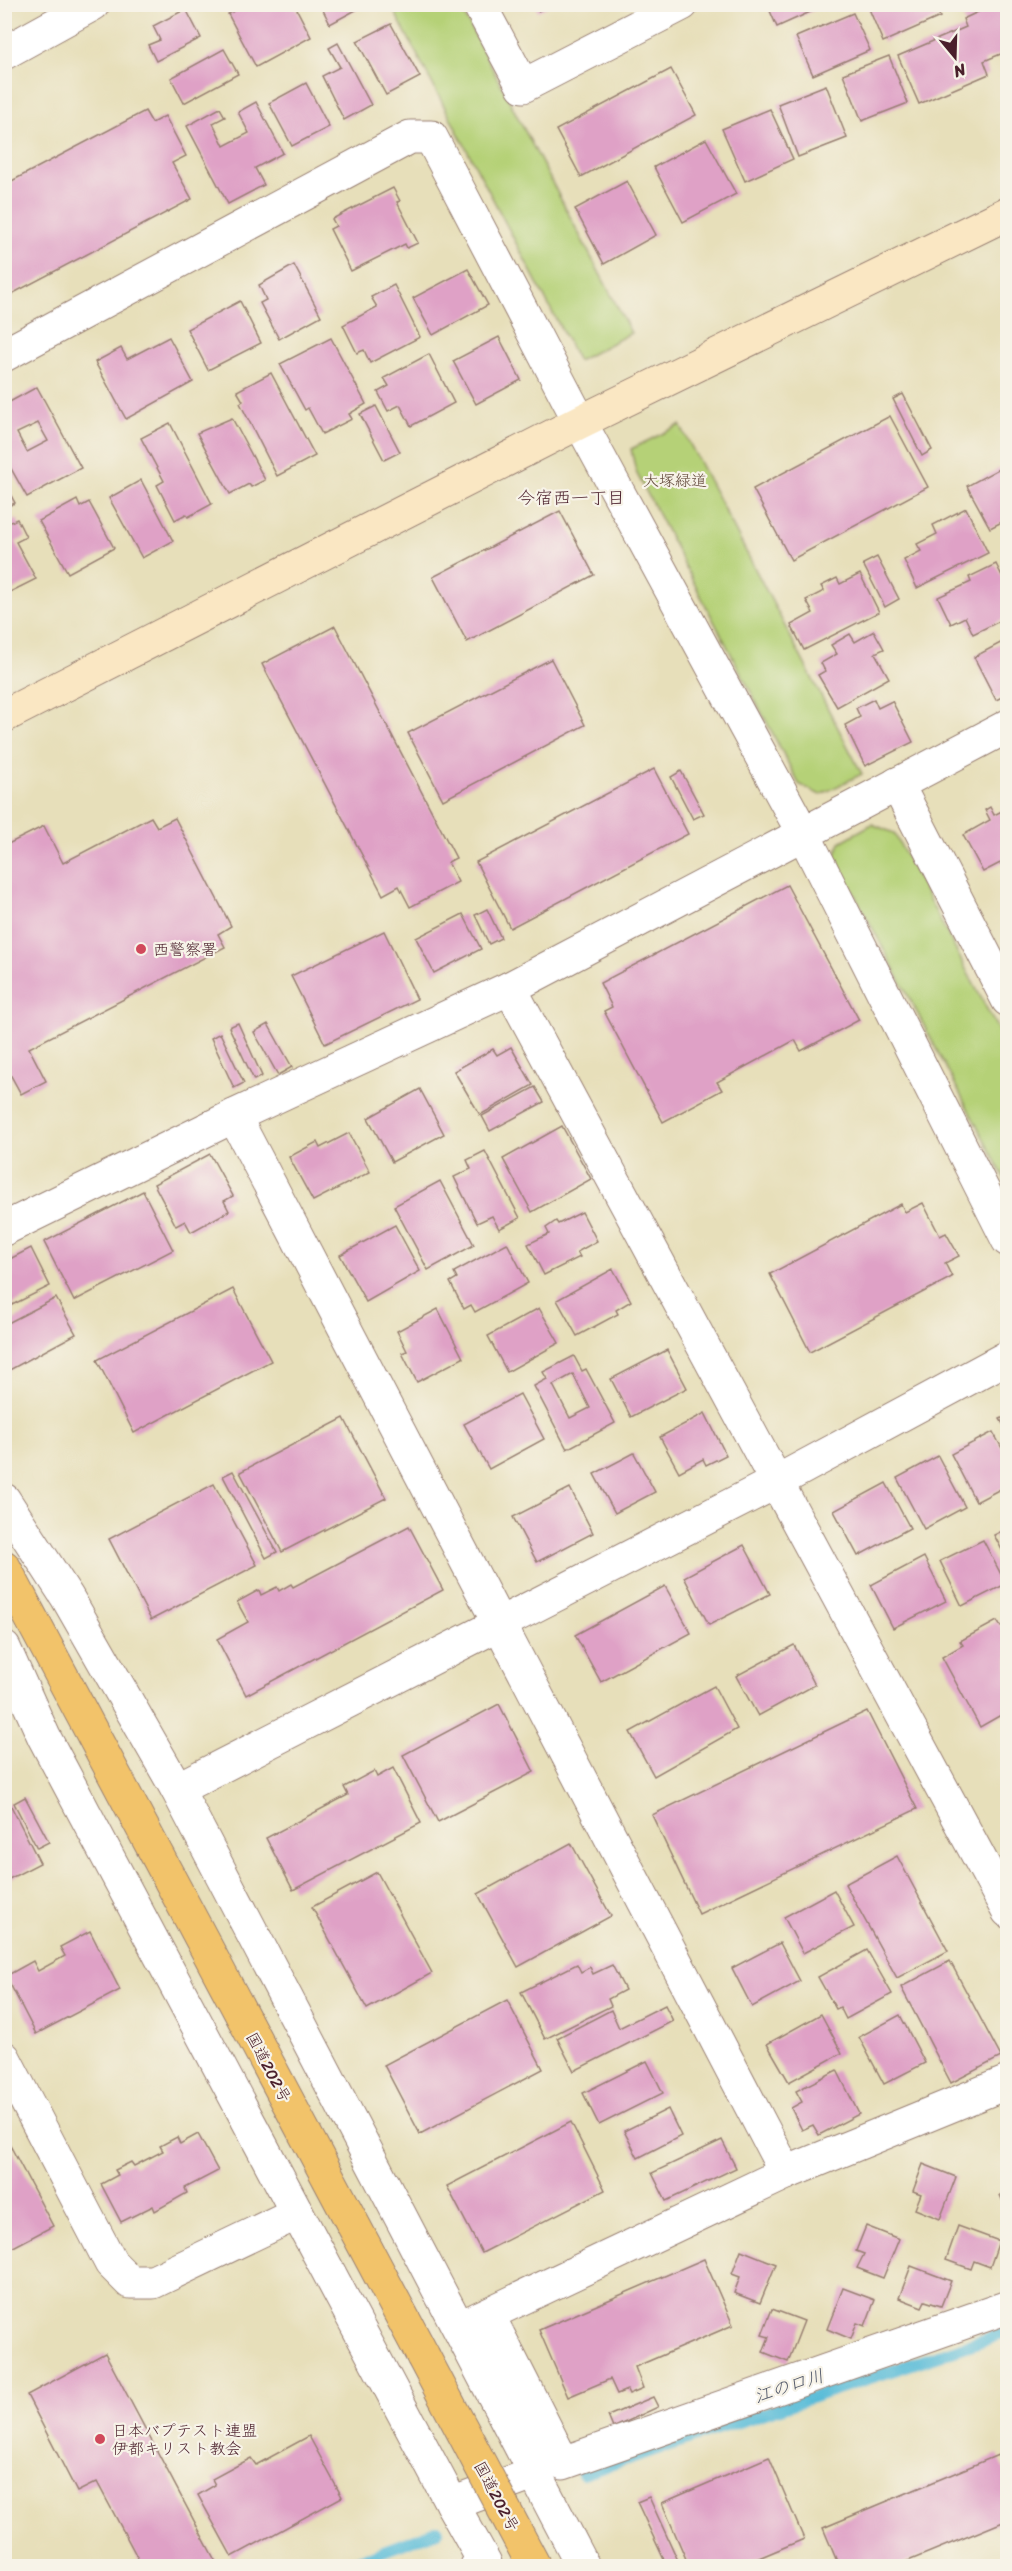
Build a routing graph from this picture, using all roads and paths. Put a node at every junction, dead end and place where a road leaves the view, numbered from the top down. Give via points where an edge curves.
1 (93, 4) edge
2 (479, 4) edge
3 (682, 4) edge
4 (4, 53) edge
5 (1008, 213) edge
6 (4, 355) edge
7 (580, 422) junction
8 (4, 716) edge
9 (1008, 726) edge
10 (897, 784) junction
11 (803, 833) junction
12 (510, 988) junction
13 (1008, 1000) edge
14 (234, 1116) junction
15 (4, 1229) edge
16 (1008, 1240) edge
17 (1008, 1357) edge
18 (778, 1481) junction
19 (4, 1500) edge
20 (4, 1567) edge
21 (499, 1624) junction
22 (4, 1648) edge
23 (177, 1790) junction
24 (1008, 1911) edge
25 (4, 2058) edge
26 (1008, 2082) edge
27 (786, 2173) junction
28 (297, 2213) junction
29 (1008, 2307) edge
30 (488, 2315) junction
31 (457, 2328) junction
32 (533, 2474) junction
33 (452, 2504) junction
34 (482, 2561) edge
35 (534, 2566) edge
36 (583, 2566) edge

1 - 4 street
2 - 3 street via 523,86
5 - 7 street
6 - 7 street via 410,137 431,137
7 - 8 street
7 - 11 street
9 - 10 street
10 - 11 street
10 - 13 street
11 - 12 street
11 - 16 street
12 - 14 street
12 - 18 street
14 - 15 street
14 - 21 street
17 - 18 street
18 - 21 street
18 - 24 street
19 - 23 street via 68,1597
20 - 35 highway, 国道202号, bridge
21 - 23 street
21 - 27 street
22 - 28 street via 44,1737
23 - 31 street
25 - 28 street via 111,2263 130,2282 153,2282
26 - 27 street
27 - 30 street
28 - 33 street
29 - 30 street via 563,2463
30 - 31 street
31 - 32 street
32 - 33 street
32 - 36 street
33 - 34 street

